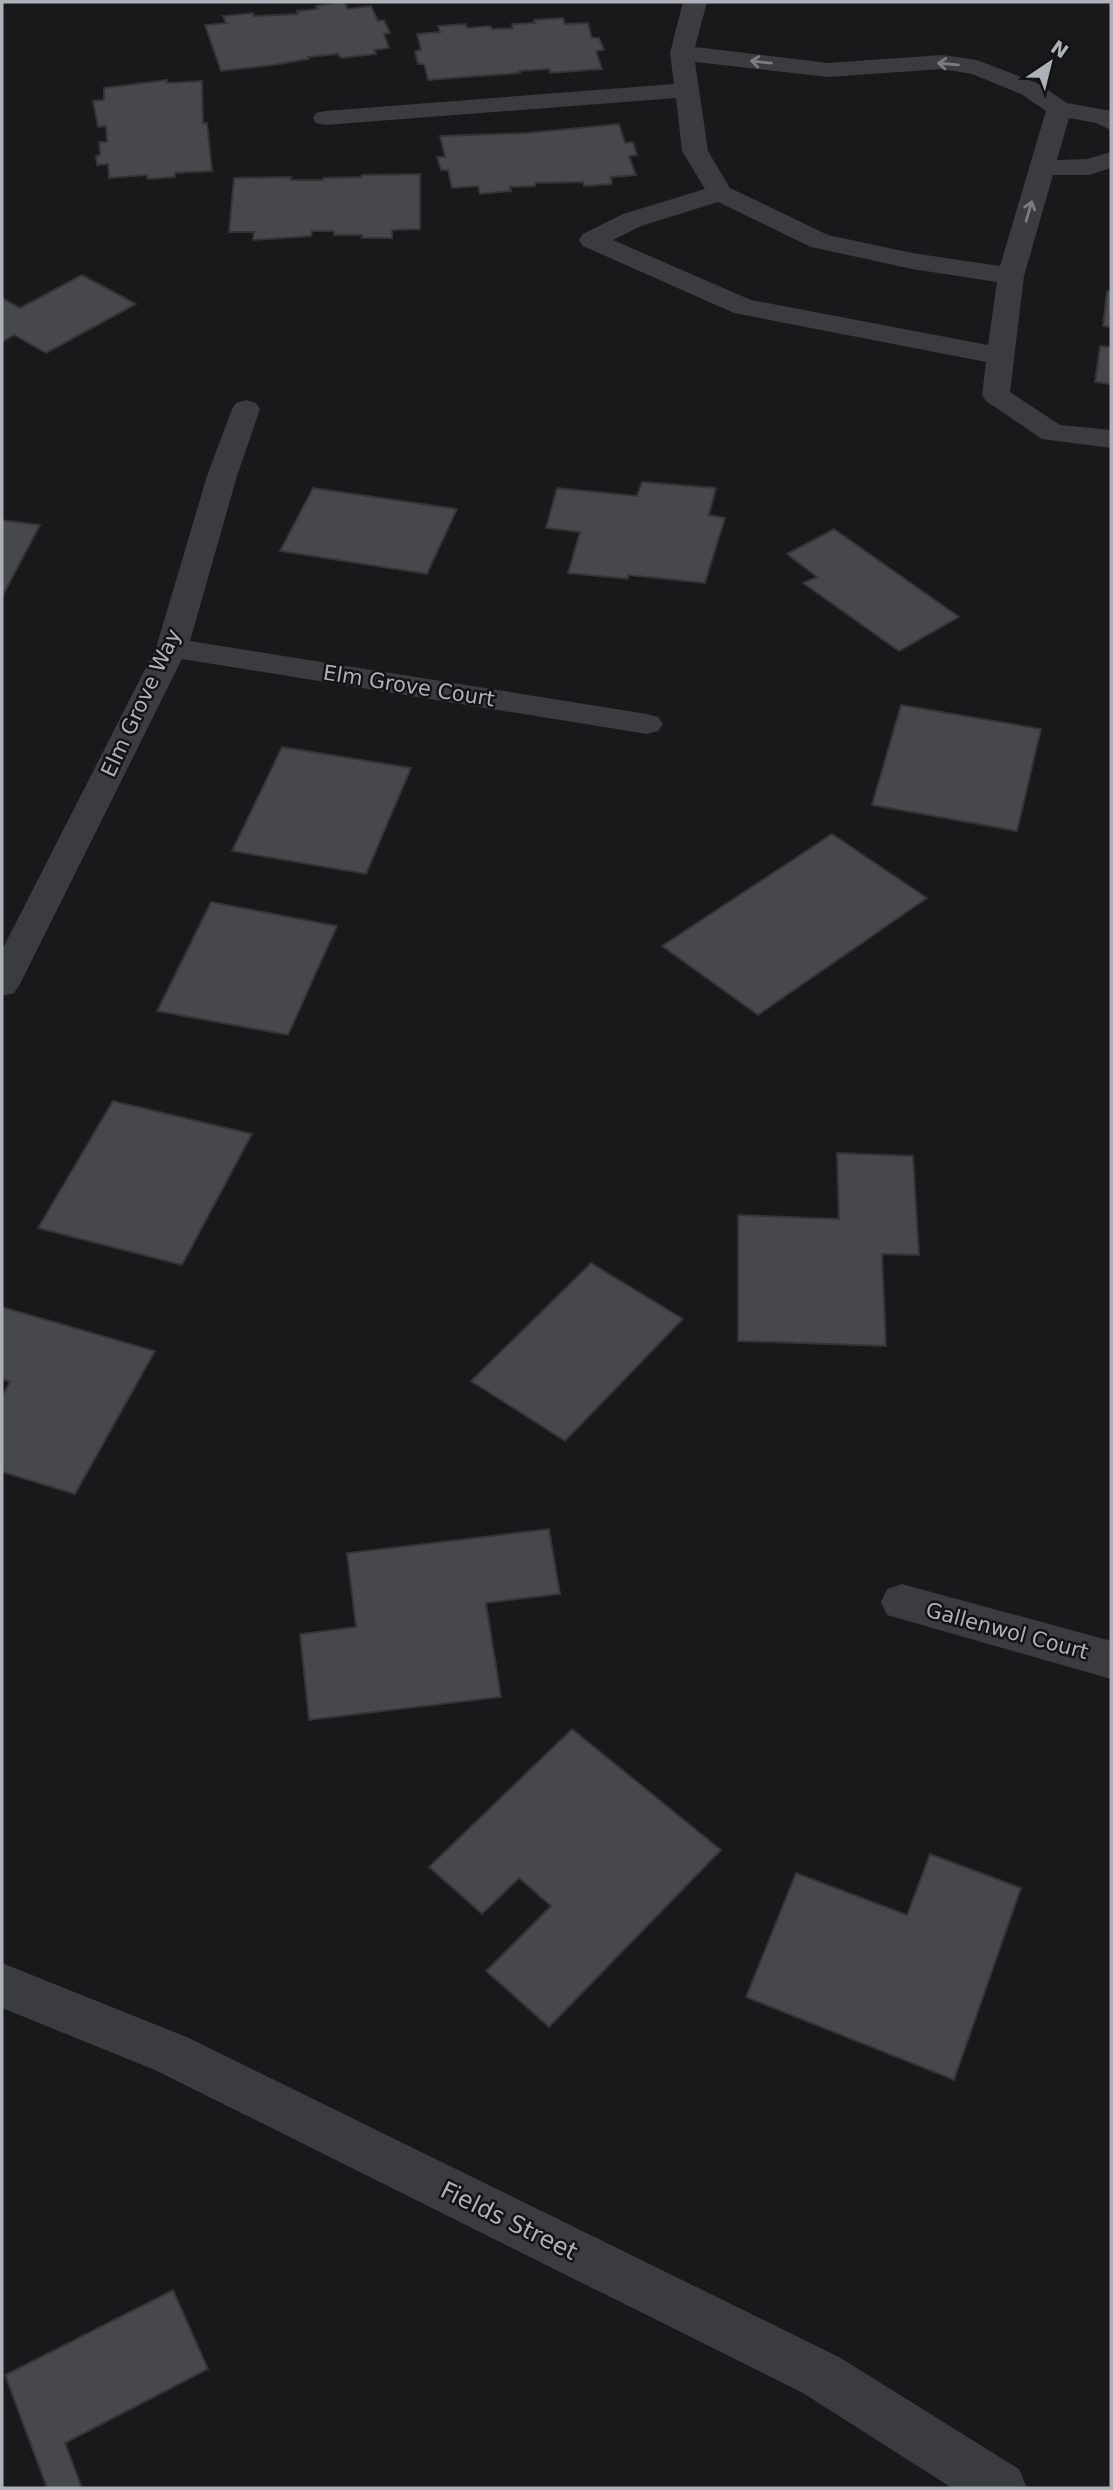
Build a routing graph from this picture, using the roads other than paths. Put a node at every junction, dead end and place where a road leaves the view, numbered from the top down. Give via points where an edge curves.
1 (695, 2) edge
2 (682, 53) junction
3 (687, 90) junction
4 (1059, 109) junction
5 (325, 118) dead end
6 (1111, 123) edge
7 (1111, 160) edge
8 (1041, 167) junction
9 (720, 193) junction
10 (1011, 276) junction
11 (1001, 356) junction
12 (246, 409) dead end
13 (1111, 439) edge
14 (172, 648) junction
15 (647, 723) dead end
16 (2, 984) edge
17 (902, 1602) dead end
18 (1111, 1660) edge
19 (2, 1984) edge
20 (1000, 2488) edge

1 - 2 street
2 - 3 street
4 -> 2 street via 1030,89 977,67 942,62 828,70
3 - 5 street
3 - 9 street via 695,151
4 - 6 street via 1104,117
4 - 8 street
7 - 8 street via 1089,167
10 -> 8 street
9 - 10 street via 820,241
9 - 11 street via 632,220 592,240 744,307
10 - 11 street
11 - 13 street via 996,395 1052,433
12 - 14 street, Elm Grove Way
14 - 15 street, Elm Grove Court
14 - 16 street, Elm Grove Way
17 - 18 street, Gallenwol Court
19 - 20 street, Fields Street via 172,2054 821,2375

